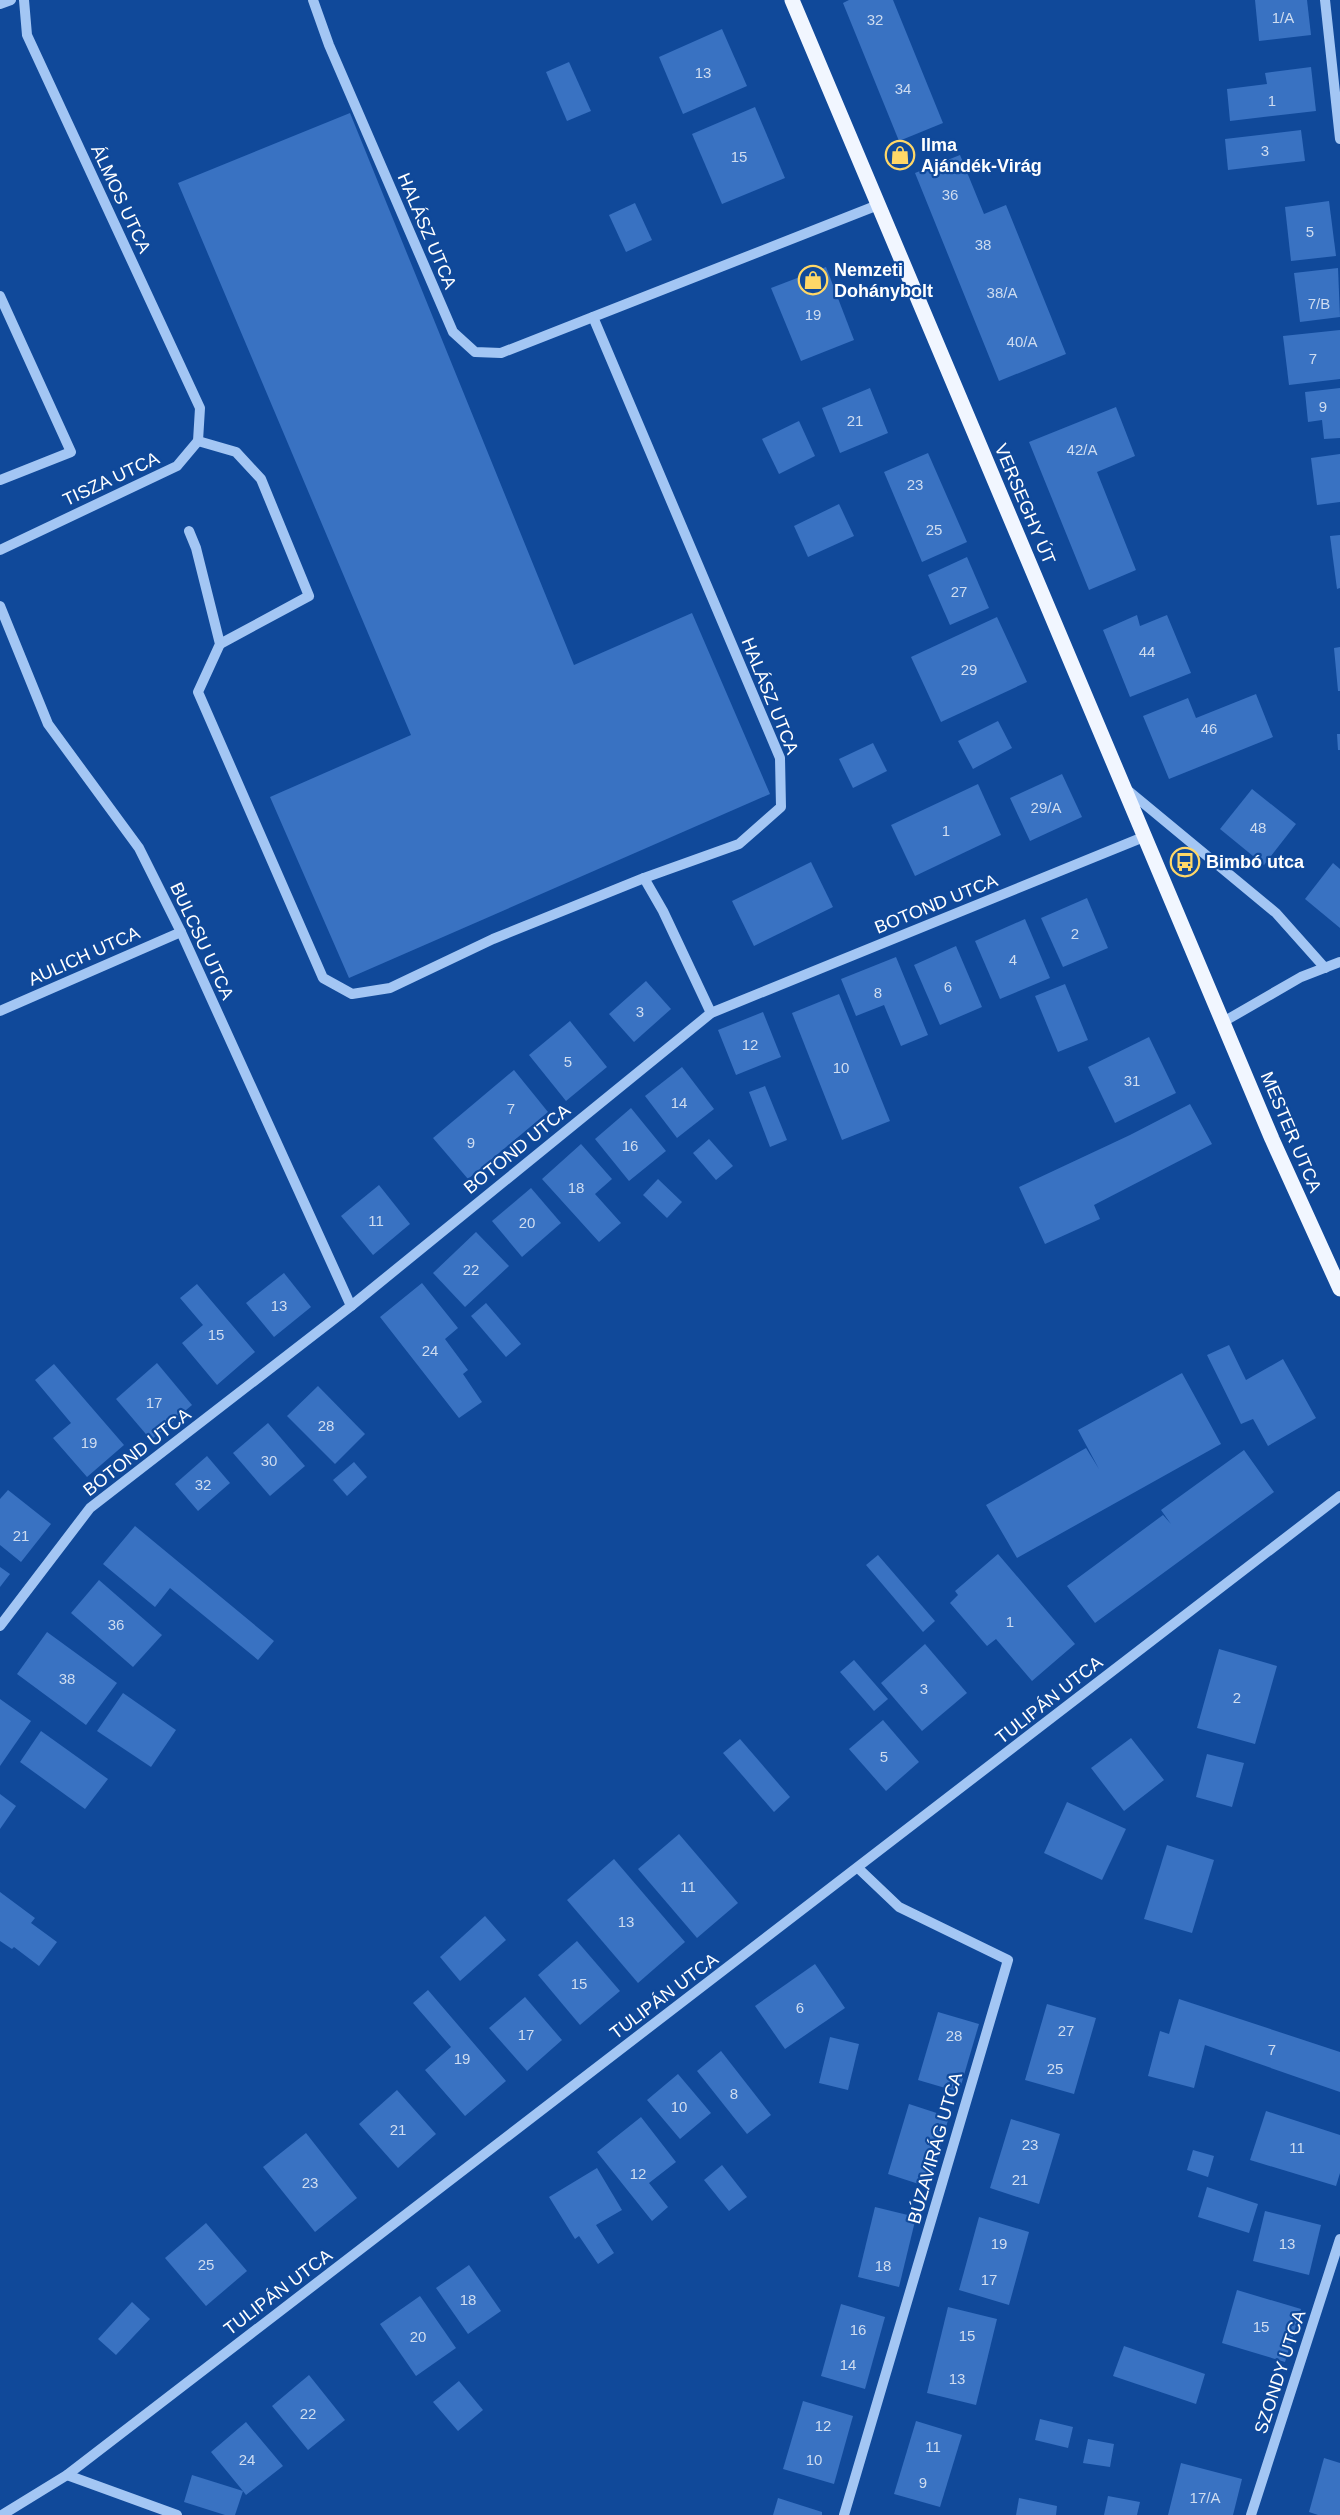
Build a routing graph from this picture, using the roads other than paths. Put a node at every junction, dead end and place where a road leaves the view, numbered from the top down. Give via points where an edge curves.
1 (11, 0) edge
2 (24, 0) edge
3 (313, 0) edge
4 (792, 0) edge
5 (1325, 0) edge
6 (0, 4) edge
7 (1340, 139) edge
8 (878, 205) junction
9 (0, 296) edge
10 (593, 317) junction
11 (198, 441) junction
12 (0, 480) edge
13 (189, 531) dead end
14 (0, 550) edge
15 (0, 606) edge
16 (220, 644) junction
17 (1124, 787) junction
18 (1146, 836) junction
19 (644, 878) junction
20 (181, 932) junction
21 (1340, 962) edge
22 (1325, 968) junction
23 (0, 1011) edge
24 (711, 1013) junction
25 (1223, 1022) junction
26 (1340, 1288) edge
27 (351, 1306) junction
28 (1340, 1496) edge
29 (0, 1626) edge
30 (858, 1868) junction
31 (1340, 2239) edge
32 (67, 2475) junction
33 (2, 2515) edge
34 (177, 2515) edge
35 (844, 2515) edge
36 (1251, 2515) edge

1 - 6 street
2 - 11 street, ÁLMOS UTCA via 27,35 200,408
3 - 10 street, HALÁSZ UTCA via 453,332 475,352 501,353
4 - 8 main road, VERSEGHY ÚT
5 - 7 street
8 - 10 street, HALÁSZ UTCA
8 - 17 main road, VERSEGHY ÚT
9 - 12 street via 71,452
10 - 19 street, HALÁSZ UTCA via 780,758 781,807 739,844
11 - 14 street, TISZA UTCA via 177,466
11 - 16 street via 236,452 261,479 309,596
13 - 16 street
15 - 20 street, BULCSU UTCA via 48,724 139,848
16 - 19 street, HALÁSZ UTCA via 198,692 323,978 352,994 390,988 493,939
17 - 18 main road, VERSEGHY ÚT
17 - 22 street via 1276,913
18 - 24 street, BOTOND UTCA
18 - 25 main road, VERSEGHY ÚT
19 - 24 street
20 - 23 street, AULICH UTCA
20 - 27 street, BULCSU UTCA
21 - 22 street
22 - 25 street via 1301,977
24 - 27 street, BOTOND UTCA
25 - 26 main road, MESTER UTCA
27 - 29 street, BOTOND UTCA via 90,1509
28 - 30 street, TULIPÁN UTCA
30 - 32 street, TULIPÁN UTCA
30 - 35 street, BÚZAVIRÁG UTCA via 899,1906 1008,1960
31 - 36 street, SZONDY UTCA
32 - 33 street, TULIPÁN UTCA
32 - 34 street

